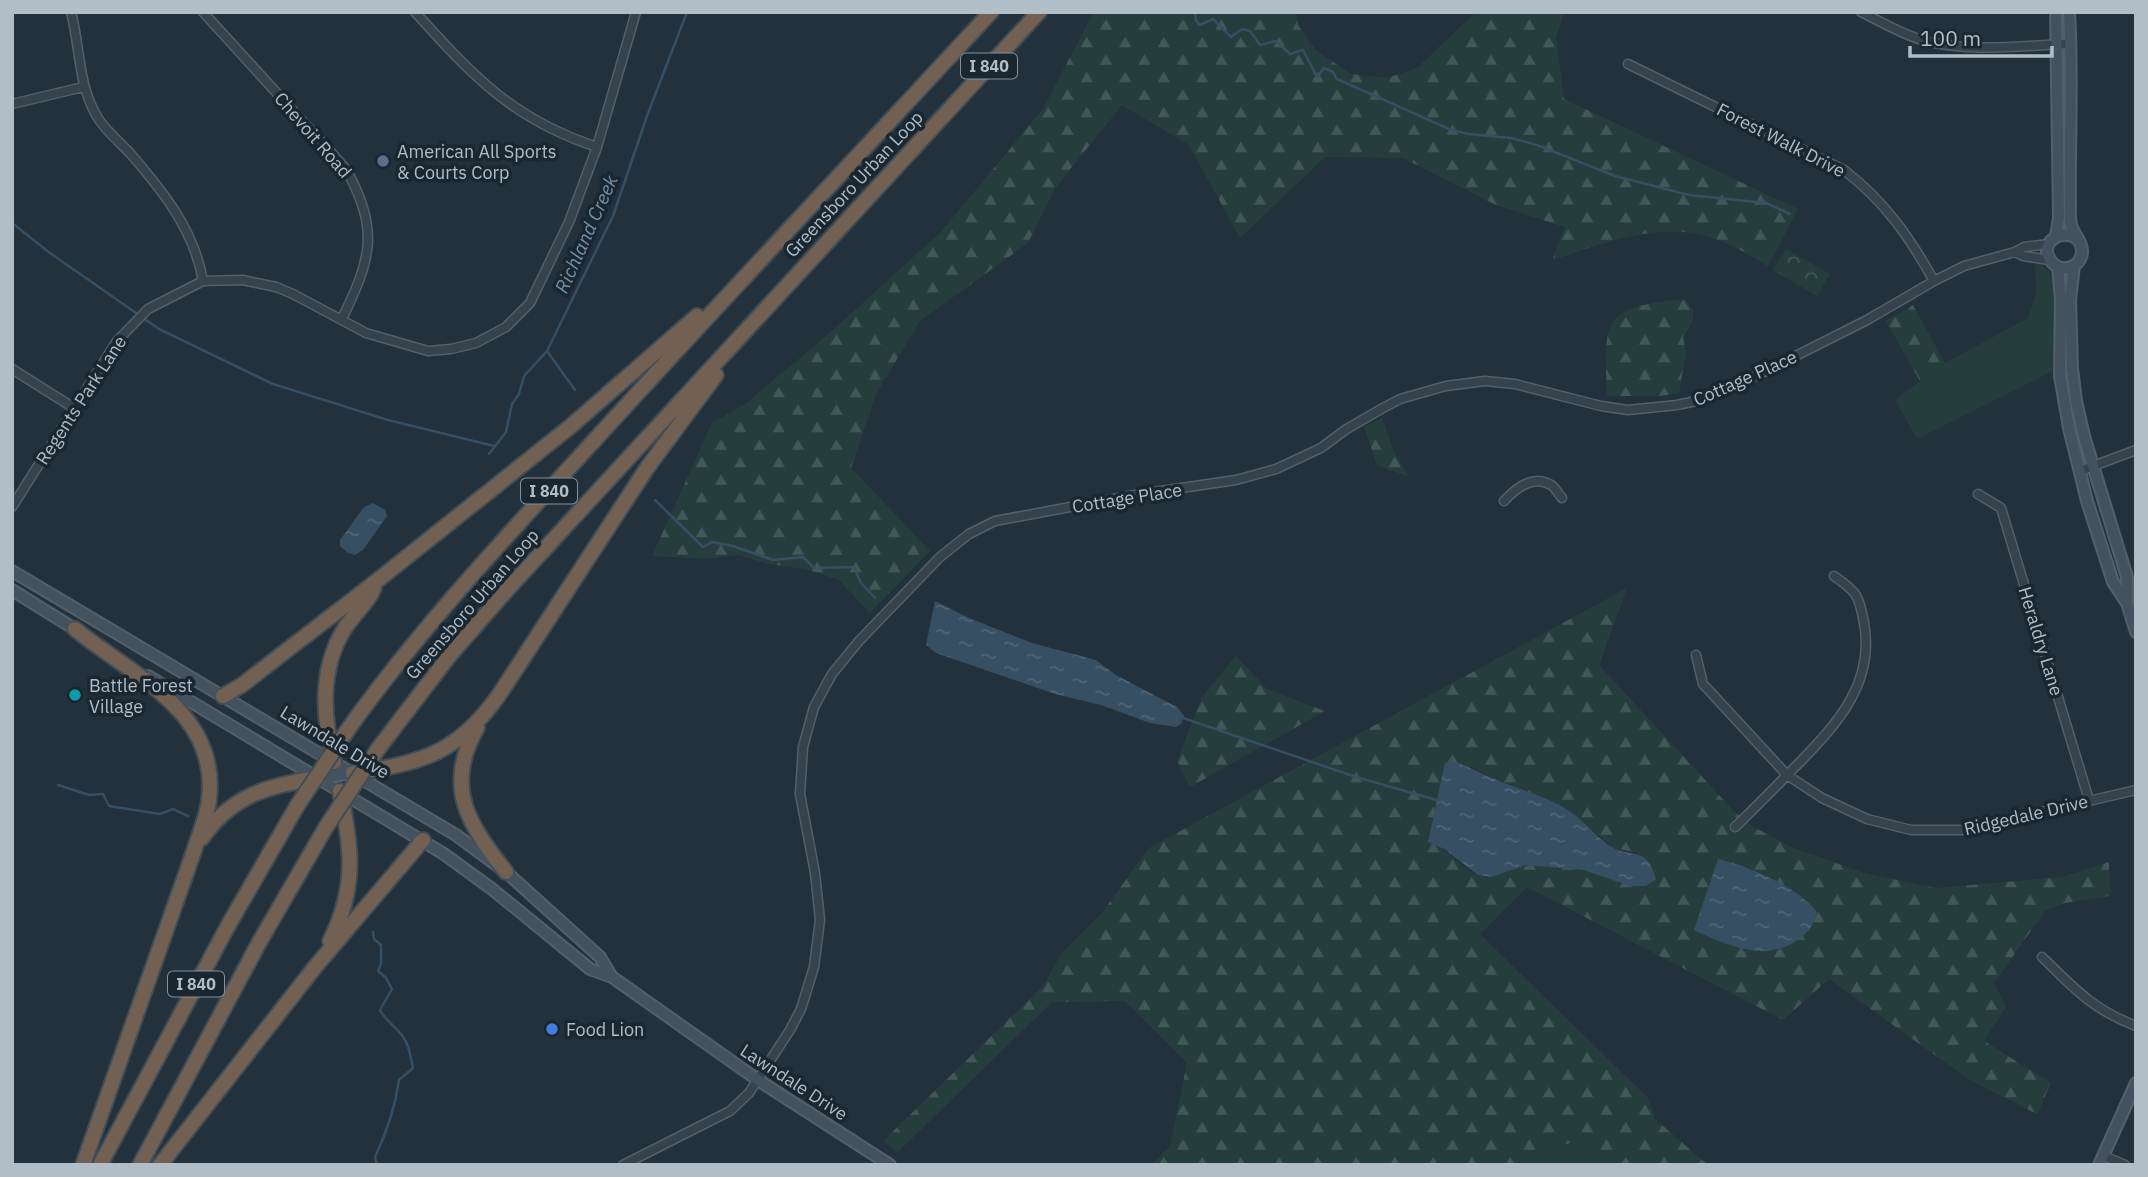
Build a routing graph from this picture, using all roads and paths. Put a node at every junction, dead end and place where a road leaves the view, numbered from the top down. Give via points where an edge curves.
1 (71, 12) edge
2 (203, 12) edge
3 (415, 12) edge
4 (636, 12) edge
5 (991, 12) edge
6 (1039, 12) edge
7 (1861, 12) edge
8 (2056, 12) edge
9 (2069, 12) edge
10 (2058, 44) junction
11 (2071, 44) junction
12 (1628, 64) dead end
13 (83, 87) junction
14 (12, 104) edge
15 (597, 147) junction
16 (2052, 240) junction
17 (2078, 240) junction
18 (2015, 252) junction
19 (758, 261) junction
20 (2054, 264) junction
21 (2074, 266) junction
22 (203, 281) junction
23 (1934, 281) junction
24 (761, 314) junction
25 (342, 319) junction
26 (12, 369) edge
27 (74, 408) junction
28 (2136, 450) edge
29 (2093, 467) junction
30 (2080, 471) junction
31 (1978, 494) dead end
32 (1562, 498) dead end
33 (1504, 501) dead end
34 (12, 507) edge
35 (12, 571) edge
36 (1834, 576) dead end
37 (378, 580) junction
38 (12, 590) edge
39 (2131, 601) edge
40 (75, 629) junction
41 (2136, 632) edge
42 (1696, 655) dead end
43 (222, 696) junction
44 (485, 714) junction
45 (336, 769) junction
46 (353, 773) junction
47 (1787, 775) junction
48 (319, 778) junction
49 (2136, 790) edge
50 (340, 791) junction
51 (2089, 800) junction
52 (1735, 827) dead end
53 (423, 840) junction
54 (194, 851) junction
55 (506, 872) junction
56 (2042, 957) dead end
57 (315, 967) junction
58 (612, 977) junction
59 (2136, 1026) edge
60 (758, 1080) junction
61 (2136, 1083) edge
62 (2102, 1160) edge
63 (83, 1165) edge
64 (100, 1165) edge
65 (140, 1165) edge
66 (160, 1165) edge
67 (622, 1165) edge
68 (890, 1165) edge
69 (2125, 1165) edge

1 - 13 street
2 - 25 street, Chevoit Road via 346,169 359,192 368,256
3 - 15 street via 501,99 541,125
4 - 15 street, Regents Park Lane
5 - 19 highway, Greensboro Urban Loop / I 840
6 - 24 highway, Greensboro Urban Loop / I 840
7 - 10 street via 1905,34 1941,44
8 - 10 main road
9 - 11 main road
10 - 11 street
10 - 16 main road via 2059,218
11 - 17 main road via 2070,217
12 - 23 street, Forest Walk Drive via 1844,170 1896,221
13 - 14 street
13 - 22 street via 95,114 163,192 190,239
15 - 25 street, Regents Park Lane via 569,222 530,303 506,327 476,343 428,351 366,333
16 - 17 main road via 2068,234
16 - 18 street, Cottage Place
16 - 20 main road via 2048,255
17 - 21 main road via 2082,257
18 - 20 street, Cottage Place
18 - 23 street, Cottage Place
19 - 37 highway via 571,426
19 - 64 highway, Greensboro Urban Loop / I 840, bridge via 451,599 349,728 297,806 223,934
20 - 21 main road
20 - 30 main road via 2061,299 2060,376
21 - 29 main road via 2072,368
22 - 25 street, Regents Park Lane via 243,280 276,287
22 - 27 street, Regents Park Lane via 161,300 131,325
23 - 60 street, Cottage Place via 1758,375 1695,401 1628,410 1516,384 1485,381 1446,386 1400,399 1276,469 1236,480 995,521 969,534 940,557 859,641 832,674 814,707 803,747 800,794 818,896 818,943 801,1009
24 - 44 highway via 648,468
24 - 65 highway, Greensboro Urban Loop / I 840, bridge via 478,622 378,749 260,941
26 - 27 street
27 - 34 street, Regents Park Lane
28 - 29 street
29 - 30 street
29 - 39 main road
30 - 39 main road via 2113,582
31 - 51 street, Heraldry Lane via 2001,508
32 - 33 street via 1551,485 1538,482 1520,485
35 - 43 main road, Lawndale Drive
36 - 47 street via 1855,590 1861,608 1867,638 1864,669 1854,696 1833,728
37 - 43 highway
37 - 45 highway via 343,631 331,658 326,727
38 - 40 main road, Lawndale Drive
39 - 41 main road
40 - 48 main road, Lawndale Drive
40 - 54 highway via 170,700 193,726 206,755 210,793
42 - 47 street, Ridgedale Drive via 1703,684
43 - 45 main road, Lawndale Drive
44 - 46 highway via 456,741 432,755 396,767
44 - 55 highway via 465,755 462,789 474,830
45 - 46 main road, Lawndale Drive
45 - 48 main road
45 - 50 main road
46 - 55 main road, Lawndale Drive via 456,835
47 - 51 street, Ridgedale Drive via 1867,819 1911,830 1964,830
47 - 52 street
48 - 50 main road, Lawndale Drive
48 - 54 highway via 277,785 242,800 215,822
49 - 51 street, Ridgedale Drive
50 - 53 main road, Lawndale Drive
50 - 57 highway via 350,845 350,879 340,919
53 - 57 highway
53 - 58 main road, Lawndale Drive via 590,969
54 - 63 highway
55 - 58 main road, Lawndale Drive via 600,957
56 - 59 street via 2091,1004
57 - 66 highway
58 - 60 main road, Lawndale Drive
60 - 67 street, Cottage Place via 730,1111
60 - 68 main road, Lawndale Drive
61 - 62 main road
62 - 69 street

